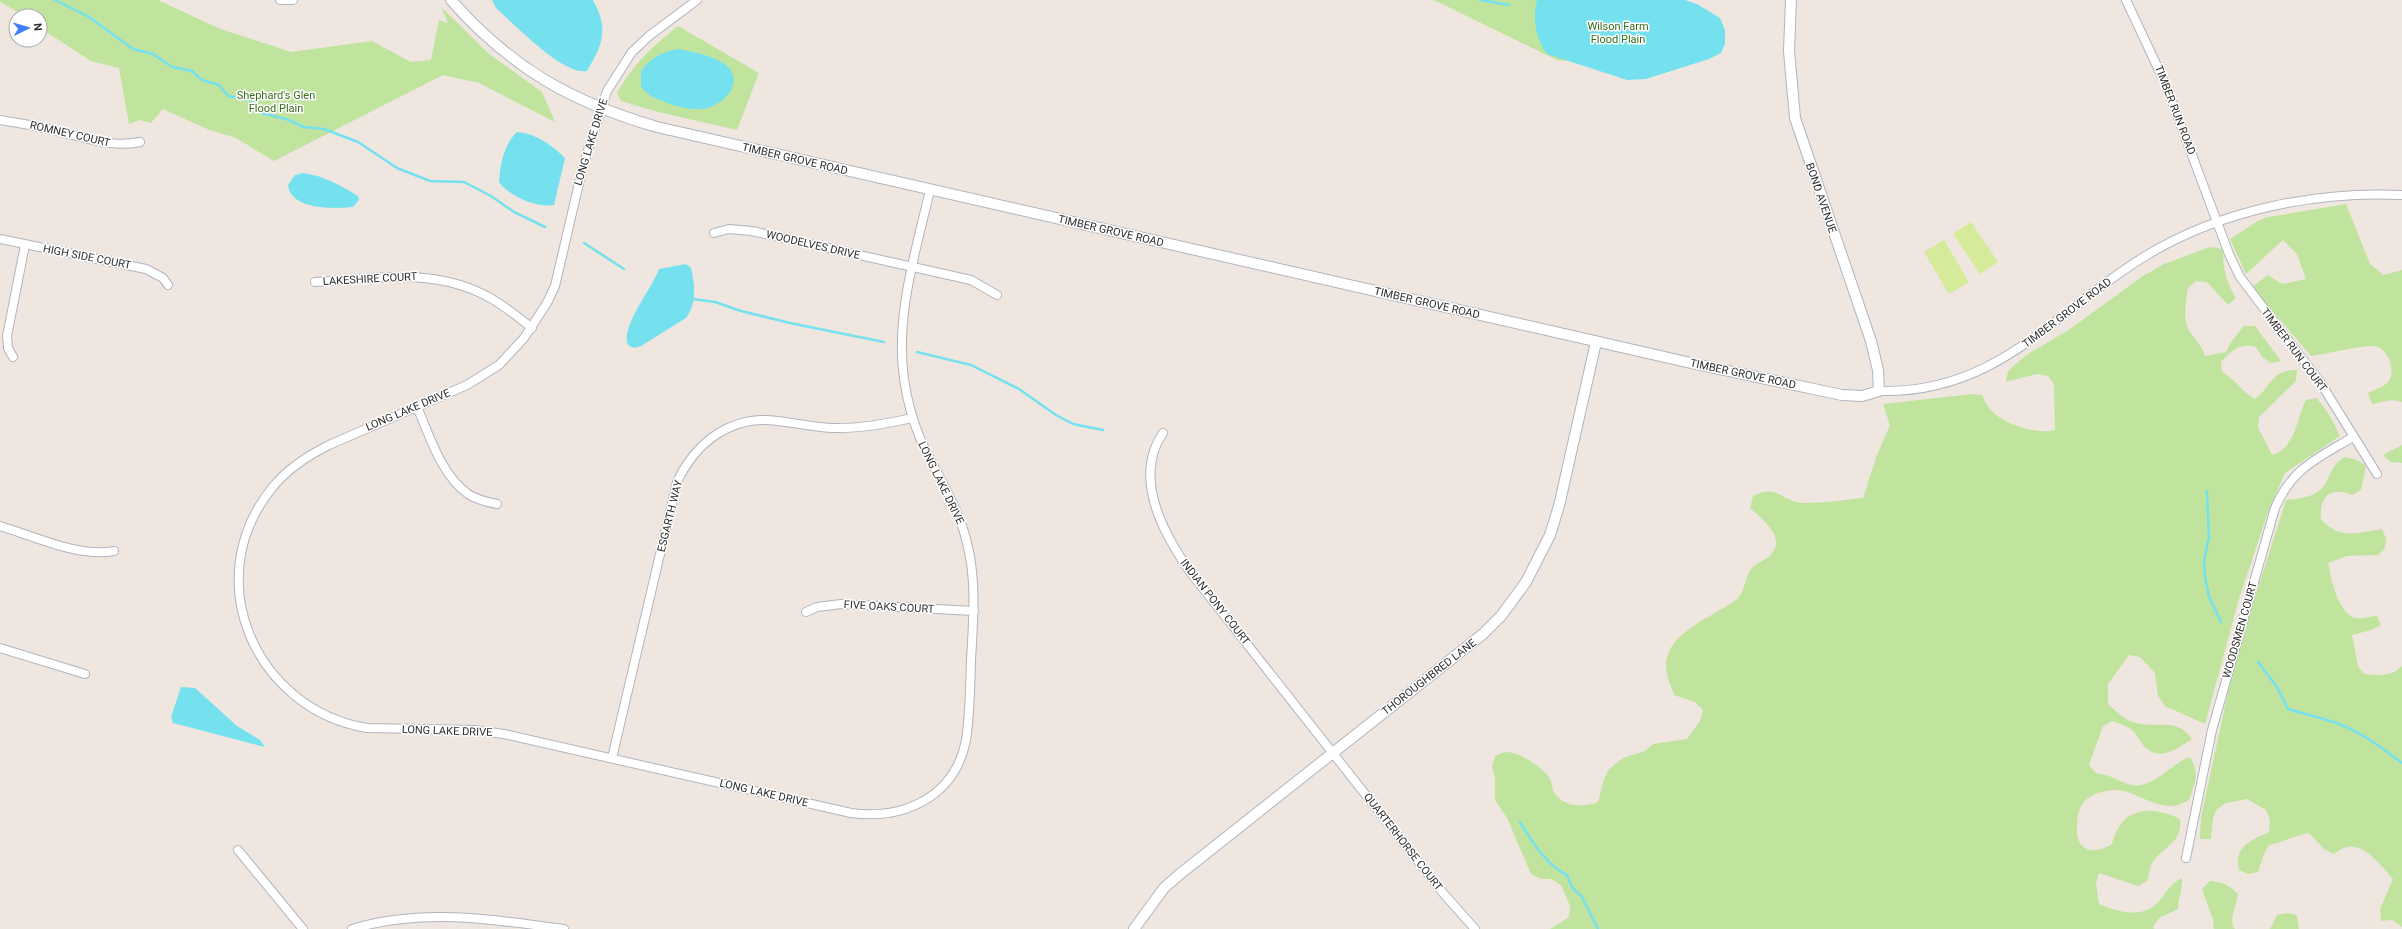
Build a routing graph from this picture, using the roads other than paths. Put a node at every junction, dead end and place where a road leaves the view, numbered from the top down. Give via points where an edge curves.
1 (280, 0) edge
2 (293, 0) edge
3 (451, 0) edge
4 (696, 0) edge
5 (1790, 0) edge
6 (2126, 0) edge
7 (601, 108) junction
8 (0, 120) edge
9 (140, 142) dead end
10 (930, 190) junction
11 (2402, 195) edge
12 (2217, 223) junction
13 (714, 233) dead end
14 (0, 239) edge
15 (25, 245) junction
16 (912, 268) junction
17 (315, 282) dead end
18 (168, 285) dead end
19 (997, 295) dead end
20 (532, 328) junction
21 (1596, 342) junction
22 (13, 357) dead end
23 (1879, 391) junction
24 (417, 407) junction
25 (912, 418) junction
26 (1163, 433) dead end
27 (2353, 437) junction
28 (2377, 474) dead end
29 (497, 504) dead end
30 (0, 526) edge
31 (114, 551) dead end
32 (974, 611) junction
33 (806, 612) dead end
34 (0, 648) edge
35 (85, 674) dead end
36 (1333, 752) junction
37 (612, 758) junction
38 (238, 850) dead end
39 (2186, 858) dead end
40 (303, 929) edge
41 (352, 929) edge
42 (564, 929) edge
43 (1134, 929) edge
44 (1475, 929) edge

1 - 2 street
3 - 7 street, TIMBER GROVE ROAD via 491,42 516,62 568,94
4 - 7 street, LONG LAKE DRIVE via 632,52 614,76
5 - 23 street, BOND AVENUE via 1789,51 1795,118 1871,341 1878,370
6 - 12 street, TIMBER RUN ROAD via 2160,71
7 - 10 street, TIMBER GROVE ROAD via 657,127
7 - 20 street, LONG LAKE DRIVE via 582,172 560,268 547,303
8 - 9 street, ROMNEY COURT via 105,143 128,145
10 - 16 street, LONG LAKE DRIVE
10 - 21 street, TIMBER GROVE ROAD
11 - 12 street, TIMBER GROVE ROAD via 2365,194 2309,199 2274,206
12 - 23 street, TIMBER GROVE ROAD via 2141,259 2104,284 2022,348 2001,360 1931,387
12 - 27 street, TIMBER RUN COURT via 2240,278 2320,382
13 - 16 street, WOODELVES DRIVE via 729,229 752,231
14 - 15 street, HIGH SIDE COURT
15 - 18 street, HIGH SIDE COURT via 146,269 163,278
15 - 22 street via 7,336 8,348
16 - 19 street, WOODELVES DRIVE via 971,280
16 - 25 street, LONG LAKE DRIVE via 904,313 902,345 904,378
17 - 20 street, LAKESHIRE COURT via 403,276 446,280 493,299
20 - 24 street, LONG LAKE DRIVE via 512,352 484,375
21 - 23 street, TIMBER GROVE ROAD via 1842,395 1862,396
21 - 36 street, THOROUGHBRED LANE via 1554,522 1545,548 1526,582 1501,616 1483,634
24 - 29 street via 450,476 478,500
24 - 37 street, LONG LAKE DRIVE via 329,444 309,456 281,477 260,505 245,541 239,585 245,623 260,659 272,675 302,702 336,720 352,725 367,728 490,732
25 - 32 street, LONG LAKE DRIVE via 927,454 954,504 964,531 973,572
25 - 37 street, ESGARTH WAY via 851,428 809,427 773,421 754,421 739,424 713,436 691,457 677,482
26 - 36 street, INDIAN PONY COURT via 1154,450 1152,490 1158,516 1168,540 1191,573
27 - 28 street, TIMBER RUN COURT
27 - 39 street, WOODSMEN COURT via 2296,474 2281,493 2275,508 2212,730
30 - 31 street via 89,553
32 - 33 street, FIVE OAKS COURT via 841,604
32 - 37 street, LONG LAKE DRIVE via 968,725 962,754 944,784 933,795 905,810 881,815 851,813
34 - 35 street
36 - 43 street, THOROUGHBRED LANE via 1164,888
36 - 44 street, QUARTERHORSE COURT via 1466,921
38 - 40 street
41 - 42 street via 386,920 428,916

